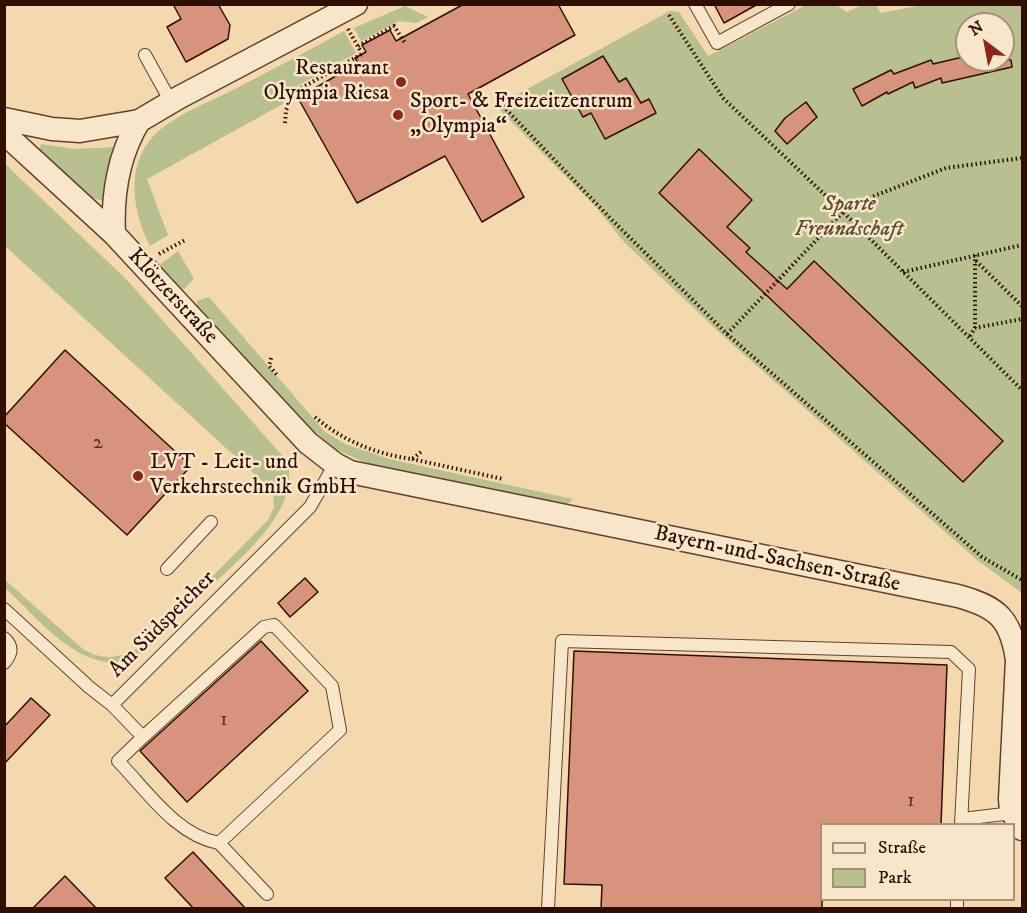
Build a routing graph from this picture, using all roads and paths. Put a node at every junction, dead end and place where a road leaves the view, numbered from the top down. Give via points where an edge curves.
1 (356, 4) edge
2 (695, 4) edge
3 (789, 4) edge
4 (669, 15) dead end
5 (349, 32) dead end
6 (405, 43) dead end
7 (358, 46) junction
8 (145, 55) dead end
9 (171, 102) junction
10 (503, 106) dead end
11 (4, 119) edge
12 (139, 121) junction
13 (285, 123) dead end
14 (4, 133) edge
15 (1023, 158) edge
16 (843, 212) junction
17 (114, 234) junction
18 (185, 240) dead end
19 (1023, 245) edge
20 (975, 255) junction
21 (975, 260) junction
22 (145, 267) junction
23 (903, 272) junction
24 (1023, 306) edge
25 (1023, 319) edge
26 (975, 328) junction
27 (727, 334) junction
28 (970, 336) junction
29 (271, 358) dead end
30 (280, 379) dead end
31 (1023, 390) edge
32 (309, 410) dead end
33 (421, 452) dead end
34 (335, 464) junction
35 (211, 522) dead end
36 (167, 569) dead end
37 (1023, 580) edge
38 (4, 609) edge
39 (25, 628) junction
40 (7, 640) edge
41 (4, 663) edge
42 (112, 705) junction
43 (143, 737) junction
44 (1018, 821) edge
45 (962, 822) edge
46 (219, 843) junction
47 (267, 894) dead end
48 (548, 909) edge

1 - 9 street
2 - 3 lane via 717,43
4 - 16 path via 723,98
5 - 7 path
6 - 7 path via 394,26
7 - 13 path via 362,53 296,91 286,110
8 - 9 lane
9 - 12 street
10 - 27 path
11 - 12 street via 80,131
12 - 17 street via 123,152
14 - 17 street, Klötzerstraße
15 - 16 path via 927,173
16 - 23 path
16 - 27 path
17 - 22 street, Klötzerstraße
18 - 22 path via 155,256
19 - 20 path
20 - 21 path
20 - 23 path
21 - 24 path
21 - 26 path
22 - 34 street, Klötzerstraße via 308,443
23 - 28 path
25 - 26 path
26 - 28 path
27 - 37 path via 982,557
28 - 31 path
29 - 30 path via 269,366
32 - 33 path via 328,428 354,443 392,457 412,459
34 - 42 lane, Am Südspeicher via 310,507
34 - 44 street, Bayern-und-Sachsen-Straße via 362,476 985,605 996,611 1010,630 1017,660 1010,799
35 - 36 lane
38 - 39 lane, Am Südspeicher
39 - 40 lane
39 - 42 lane, Am Südspeicher
40 - 41 lane via 11,650
42 - 43 lane
43 - 46 lane via 118,760 184,830
43 - 46 lane via 264,627 274,625 332,686 340,730
44 - 45 lane
45 - 48 lane via 969,669 951,652 562,641
46 - 47 lane

